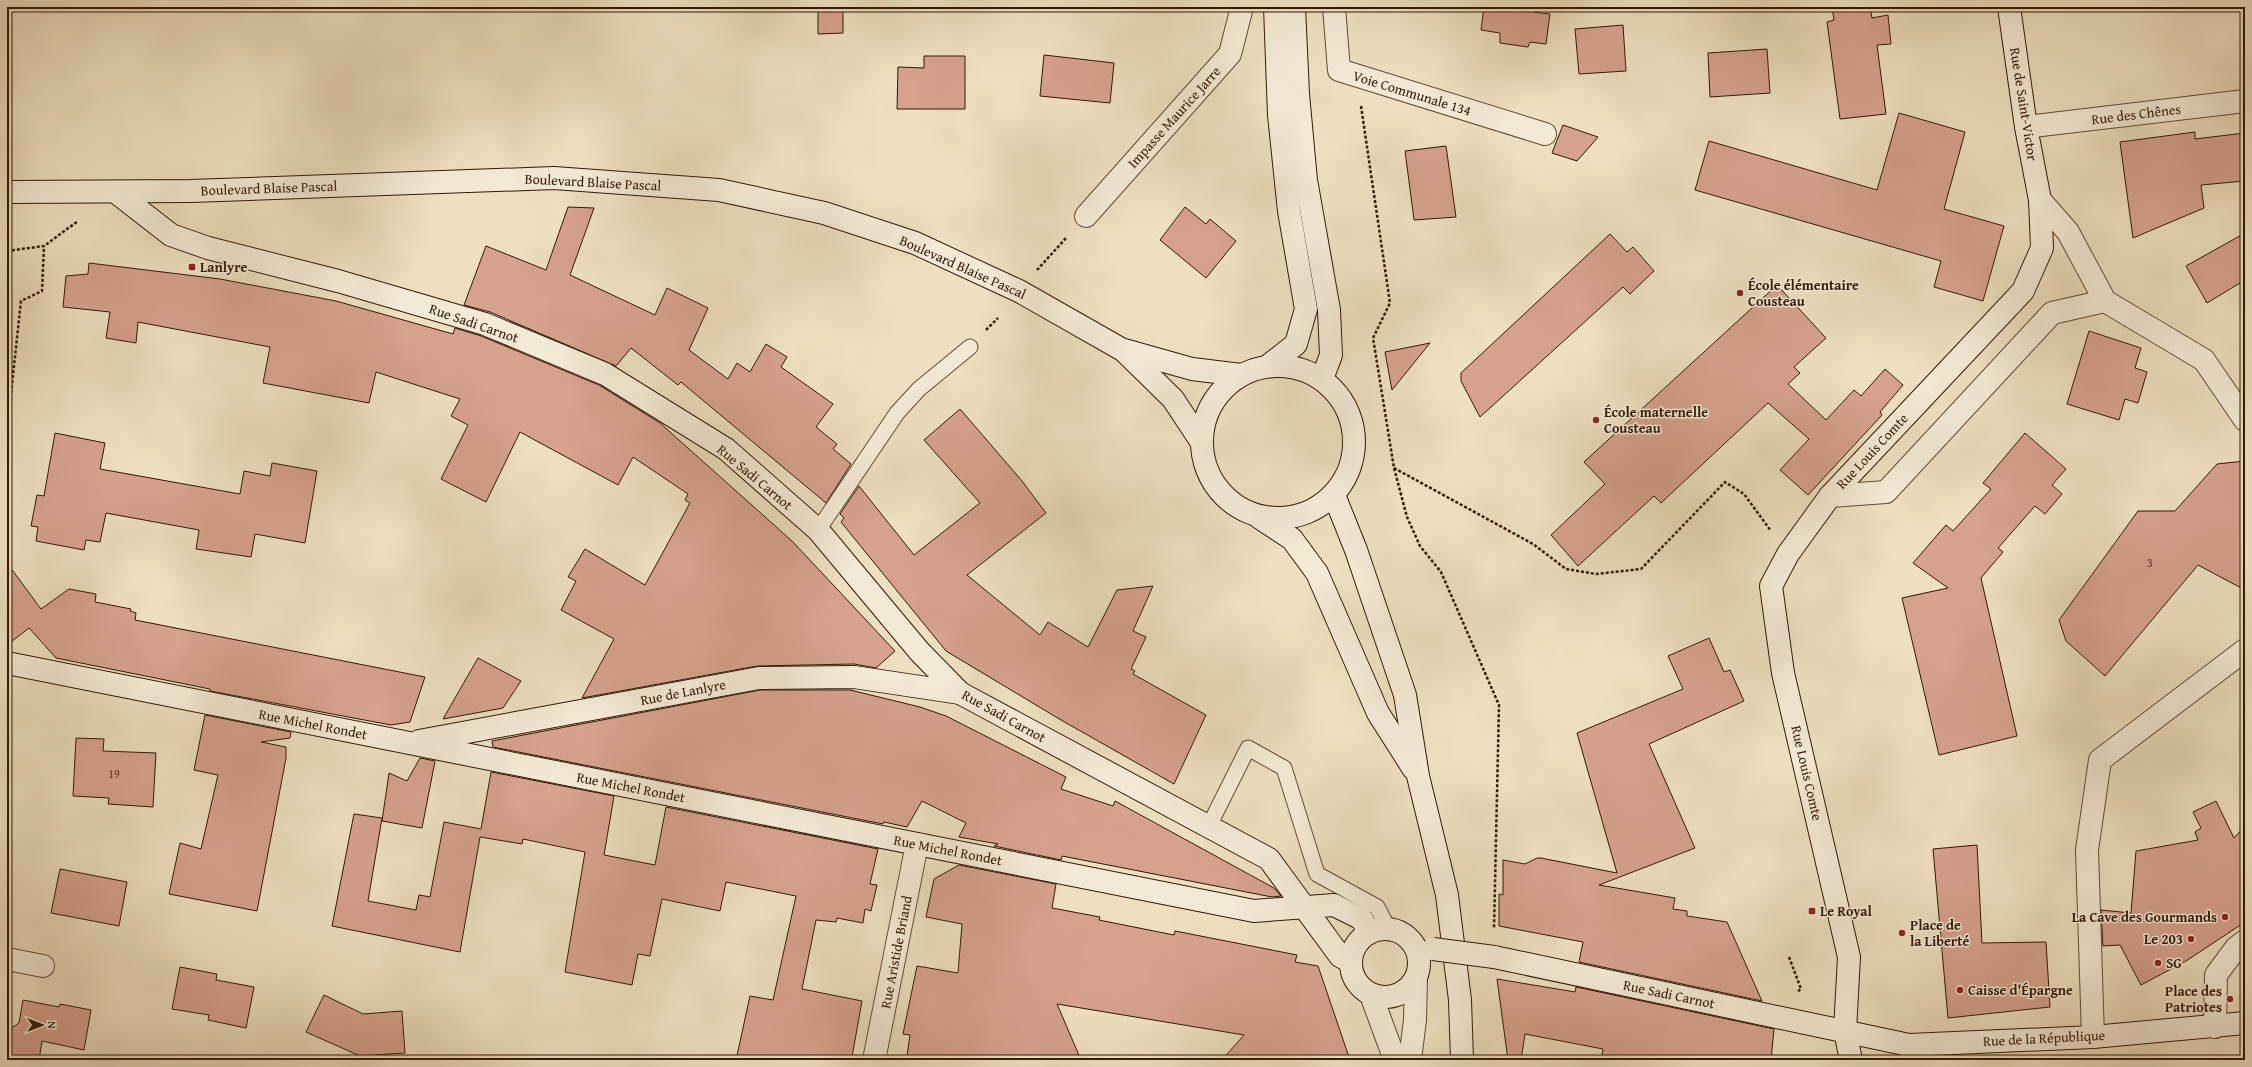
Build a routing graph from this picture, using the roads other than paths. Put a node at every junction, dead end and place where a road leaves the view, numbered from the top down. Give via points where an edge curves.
1 (1242, 7) edge
2 (1275, 7) edge
3 (1294, 7) edge
4 (1334, 7) edge
5 (2009, 7) edge
6 (2245, 101) edge
7 (2026, 127) junction
8 (1545, 134) dead end
9 (7, 192) edge
10 (117, 193) junction
11 (2040, 200) junction
12 (1086, 216) road end
13 (2105, 301) junction
14 (970, 347) dead end
15 (1121, 349) junction
16 (1268, 366) junction
17 (1241, 375) junction
18 (1322, 379) junction
19 (2245, 420) edge
20 (1202, 443) junction
21 (1334, 495) junction
22 (1830, 496) junction
23 (1260, 518) junction
24 (818, 530) junction
25 (2245, 650) edge
26 (7, 663) edge
27 (960, 693) junction
28 (408, 743) junction
29 (1418, 776) junction
30 (1209, 826) junction
31 (917, 844) junction
32 (1303, 907) junction
33 (1379, 932) junction
34 (2245, 941) edge
35 (1426, 952) junction
36 (7, 959) edge
37 (1345, 959) junction
38 (43, 966) dead end
39 (1416, 978) junction
40 (1371, 995) junction
41 (2245, 1024) edge
42 (2215, 1027) junction
43 (1845, 1031) junction
44 (2093, 1037) junction
45 (874, 1060) edge
46 (1395, 1060) edge
47 (1410, 1060) edge
48 (1462, 1060) edge
49 (1851, 1060) edge

1 - 12 main road, Impasse Maurice Jarre via 1230,54
2 - 16 main road via 1279,115 1289,211 1306,309 1296,344
3 - 18 main road via 1298,94 1306,180 1329,310 1331,355
4 - 8 main road, Voie Communale 134 via 1339,70
5 - 7 main road, Rue de Saint-Victor
6 - 7 main road, Rue des Chênes
7 - 11 main road, Rue de Saint-Victor
9 - 10 main road, Boulevard Blaise Pascal
10 - 15 main road, Boulevard Blaise Pascal via 554,178 719,190 824,214 915,243 1019,292
10 - 24 main road, Rue Sadi Carnot via 171,235 208,248 338,281 485,324 605,374 726,449
11 - 13 main road via 2068,232
11 - 22 main road, Rue Louis Comte via 2042,248 2023,291
13 - 19 main road via 2204,360
13 - 22 main road via 2052,313 1886,492
14 - 24 lane via 919,389 897,413
15 - 17 main road, Boulevard Blaise Pascal via 1192,370
15 - 20 main road, Boulevard Blaise Pascal via 1173,399
16 - 17 main road
16 - 18 main road via 1287,366 1305,370
17 - 20 main road via 1225,387 1212,404 1204,423
18 - 21 main road via 1341,398 1352,421 1355,448 1349,473
20 - 23 main road via 1206,468 1218,491 1237,507
21 - 23 main road via 1319,508 1300,516 1281,519
21 - 29 main road via 1356,550 1405,695
22 - 43 main road, Rue Louis Comte via 1788,554 1771,586 1783,673 1850,957
23 - 29 main road via 1292,540 1317,573 1378,713
24 - 27 main road, Rue Sadi Carnot via 919,651
25 - 44 main road via 2100,760 2087,850
26 - 28 main road, Rue Michel Rondet
27 - 28 main road, Rue de Lanlyre via 854,676 759,678
27 - 30 main road, Rue Sadi Carnot
28 - 31 main road, Rue Michel Rondet
29 - 48 main road via 1447,895 1460,1000
30 - 32 main road, Rue Sadi Carnot via 1269,859
30 - 33 lane via 1248,748 1284,768 1317,874 1377,907
31 - 32 main road, Rue Michel Rondet via 1254,911
31 - 45 main road, Rue Aristide Briand
32 - 33 main road via 1334,905 1362,919
32 - 37 main road, Rue Sadi Carnot
33 - 35 main road via 1408,938 1414,946
33 - 37 main road via 1356,945
34 - 42 main road via 2236,948 2216,975
35 - 39 main road
35 - 43 main road, Rue Sadi Carnot, bridge via 1494,957
36 - 38 main road
37 - 40 main road via 1360,987
39 - 40 main road via 1398,995 1385,998
39 - 47 main road via 1415,1020
40 - 46 main road
41 - 42 main road, Rue de la République
42 - 44 main road, Rue de la République
43 - 44 main road, Rue de la République via 1909,1044
43 - 49 main road, Rue Louis Comte

